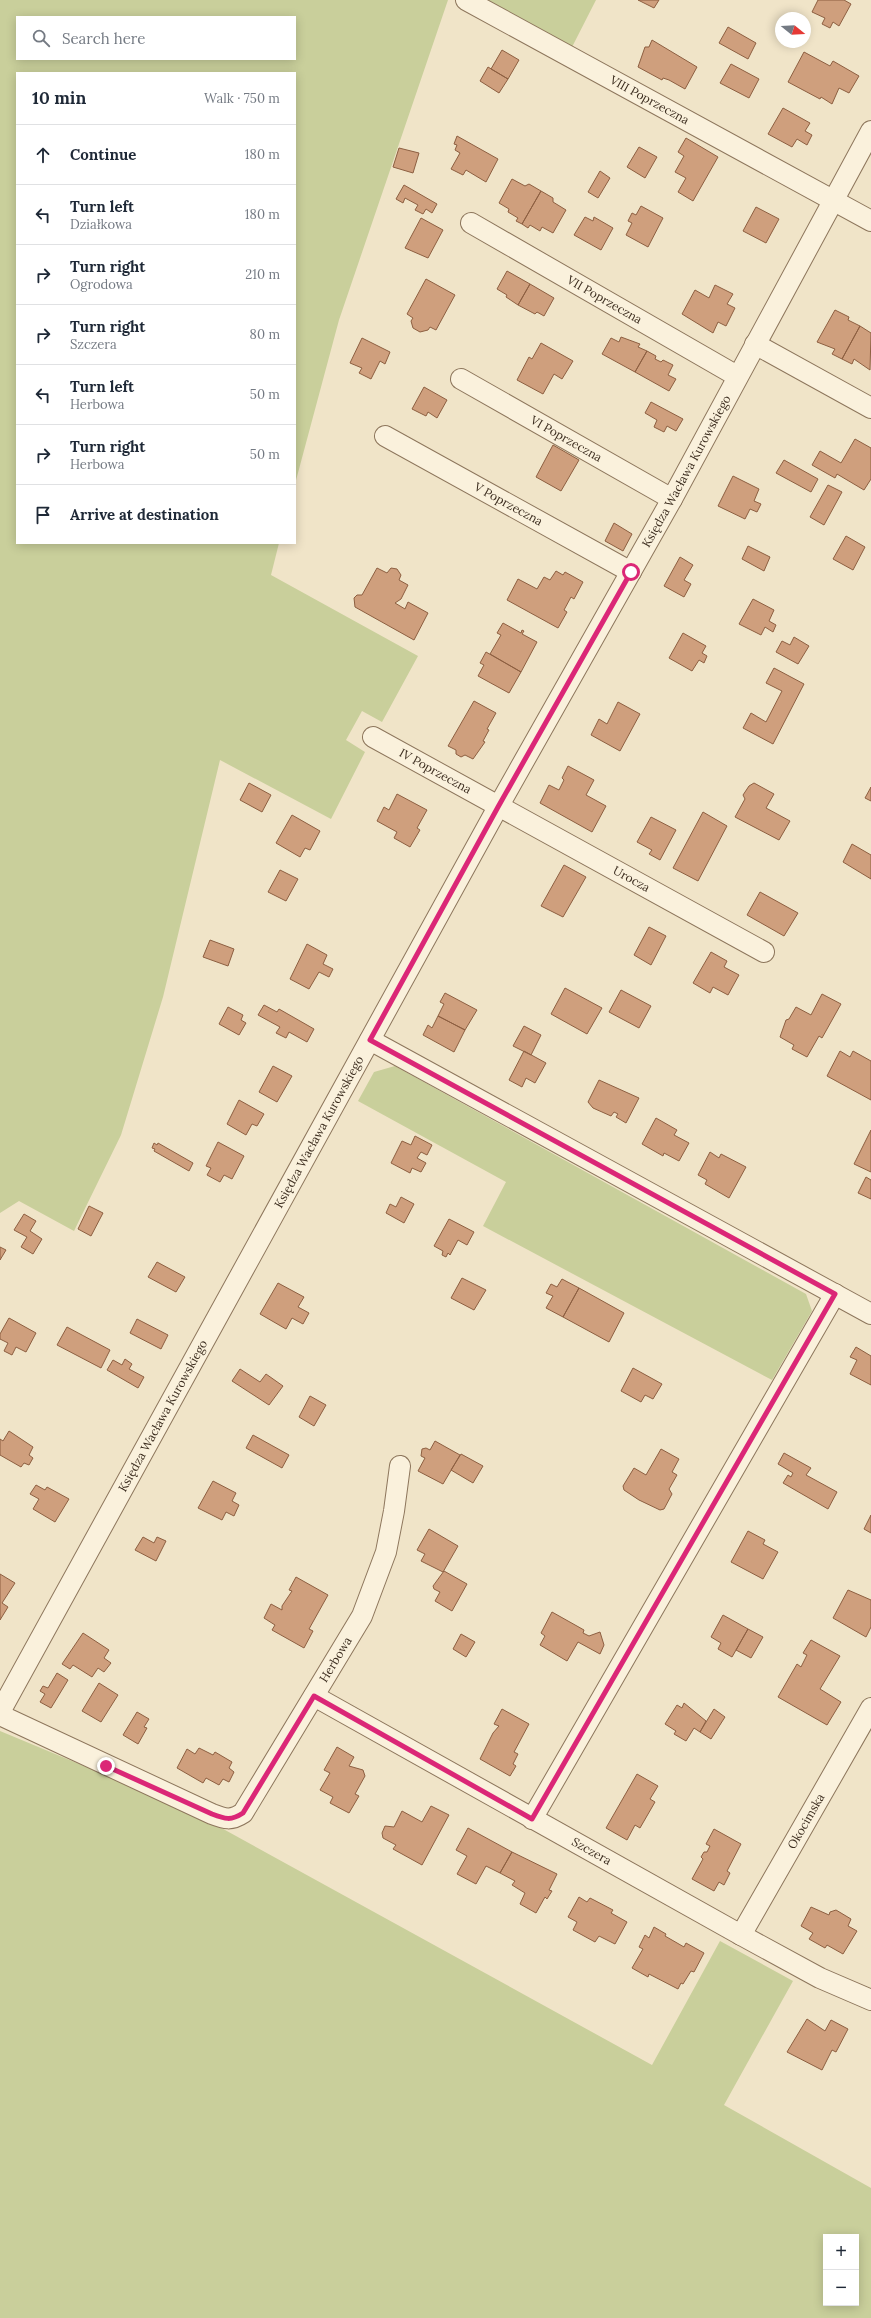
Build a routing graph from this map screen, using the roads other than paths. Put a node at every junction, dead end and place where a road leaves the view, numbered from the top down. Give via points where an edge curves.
1 (466, 0) edge
2 (871, 131) edge
3 (833, 200) junction
4 (871, 221) edge
5 (471, 223) dead end
6 (754, 344) junction
7 (737, 376) junction
8 (461, 379) dead end
9 (871, 408) edge
10 (386, 436) dead end
11 (672, 499) junction
12 (631, 572) junction
13 (373, 737) dead end
14 (498, 807) junction
15 (764, 952) dead end
16 (370, 1040) junction
17 (835, 1294) junction
18 (871, 1314) edge
19 (400, 1466) dead end
20 (314, 1696) junction
21 (871, 1708) edge
22 (0, 1714) edge
23 (532, 1819) junction
24 (741, 1935) junction
25 (871, 2000) edge

1 - 3 street, VIII Poprzeczna
2 - 3 street, Księdza Wacława Kurowskiego
3 - 4 street, VIII Poprzeczna
3 - 6 street, Księdza Wacława Kurowskiego
5 - 7 street, VII Poprzeczna
6 - 7 street, Księdza Wacława Kurowskiego
6 - 9 street
7 - 11 street, Księdza Wacława Kurowskiego
8 - 11 street, VI Poprzeczna
10 - 12 street, V Poprzeczna
11 - 12 street, Księdza Wacława Kurowskiego
12 - 14 street, Księdza Wacława Kurowskiego
13 - 14 street, IV Poprzeczna
14 - 15 street, Urocza
14 - 16 street, Księdza Wacława Kurowskiego
16 - 17 street
16 - 22 street, Księdza Wacława Kurowskiego
17 - 18 street
17 - 23 street
19 - 20 street, Herbowa via 386,1552 374,1588 362,1616
20 - 22 street, Herbowa via 243,1813 235,1818 225,1819
20 - 23 street, Szczera
21 - 24 street, Okocimska
23 - 24 street, Szczera
24 - 25 street, Szczera via 820,1978

